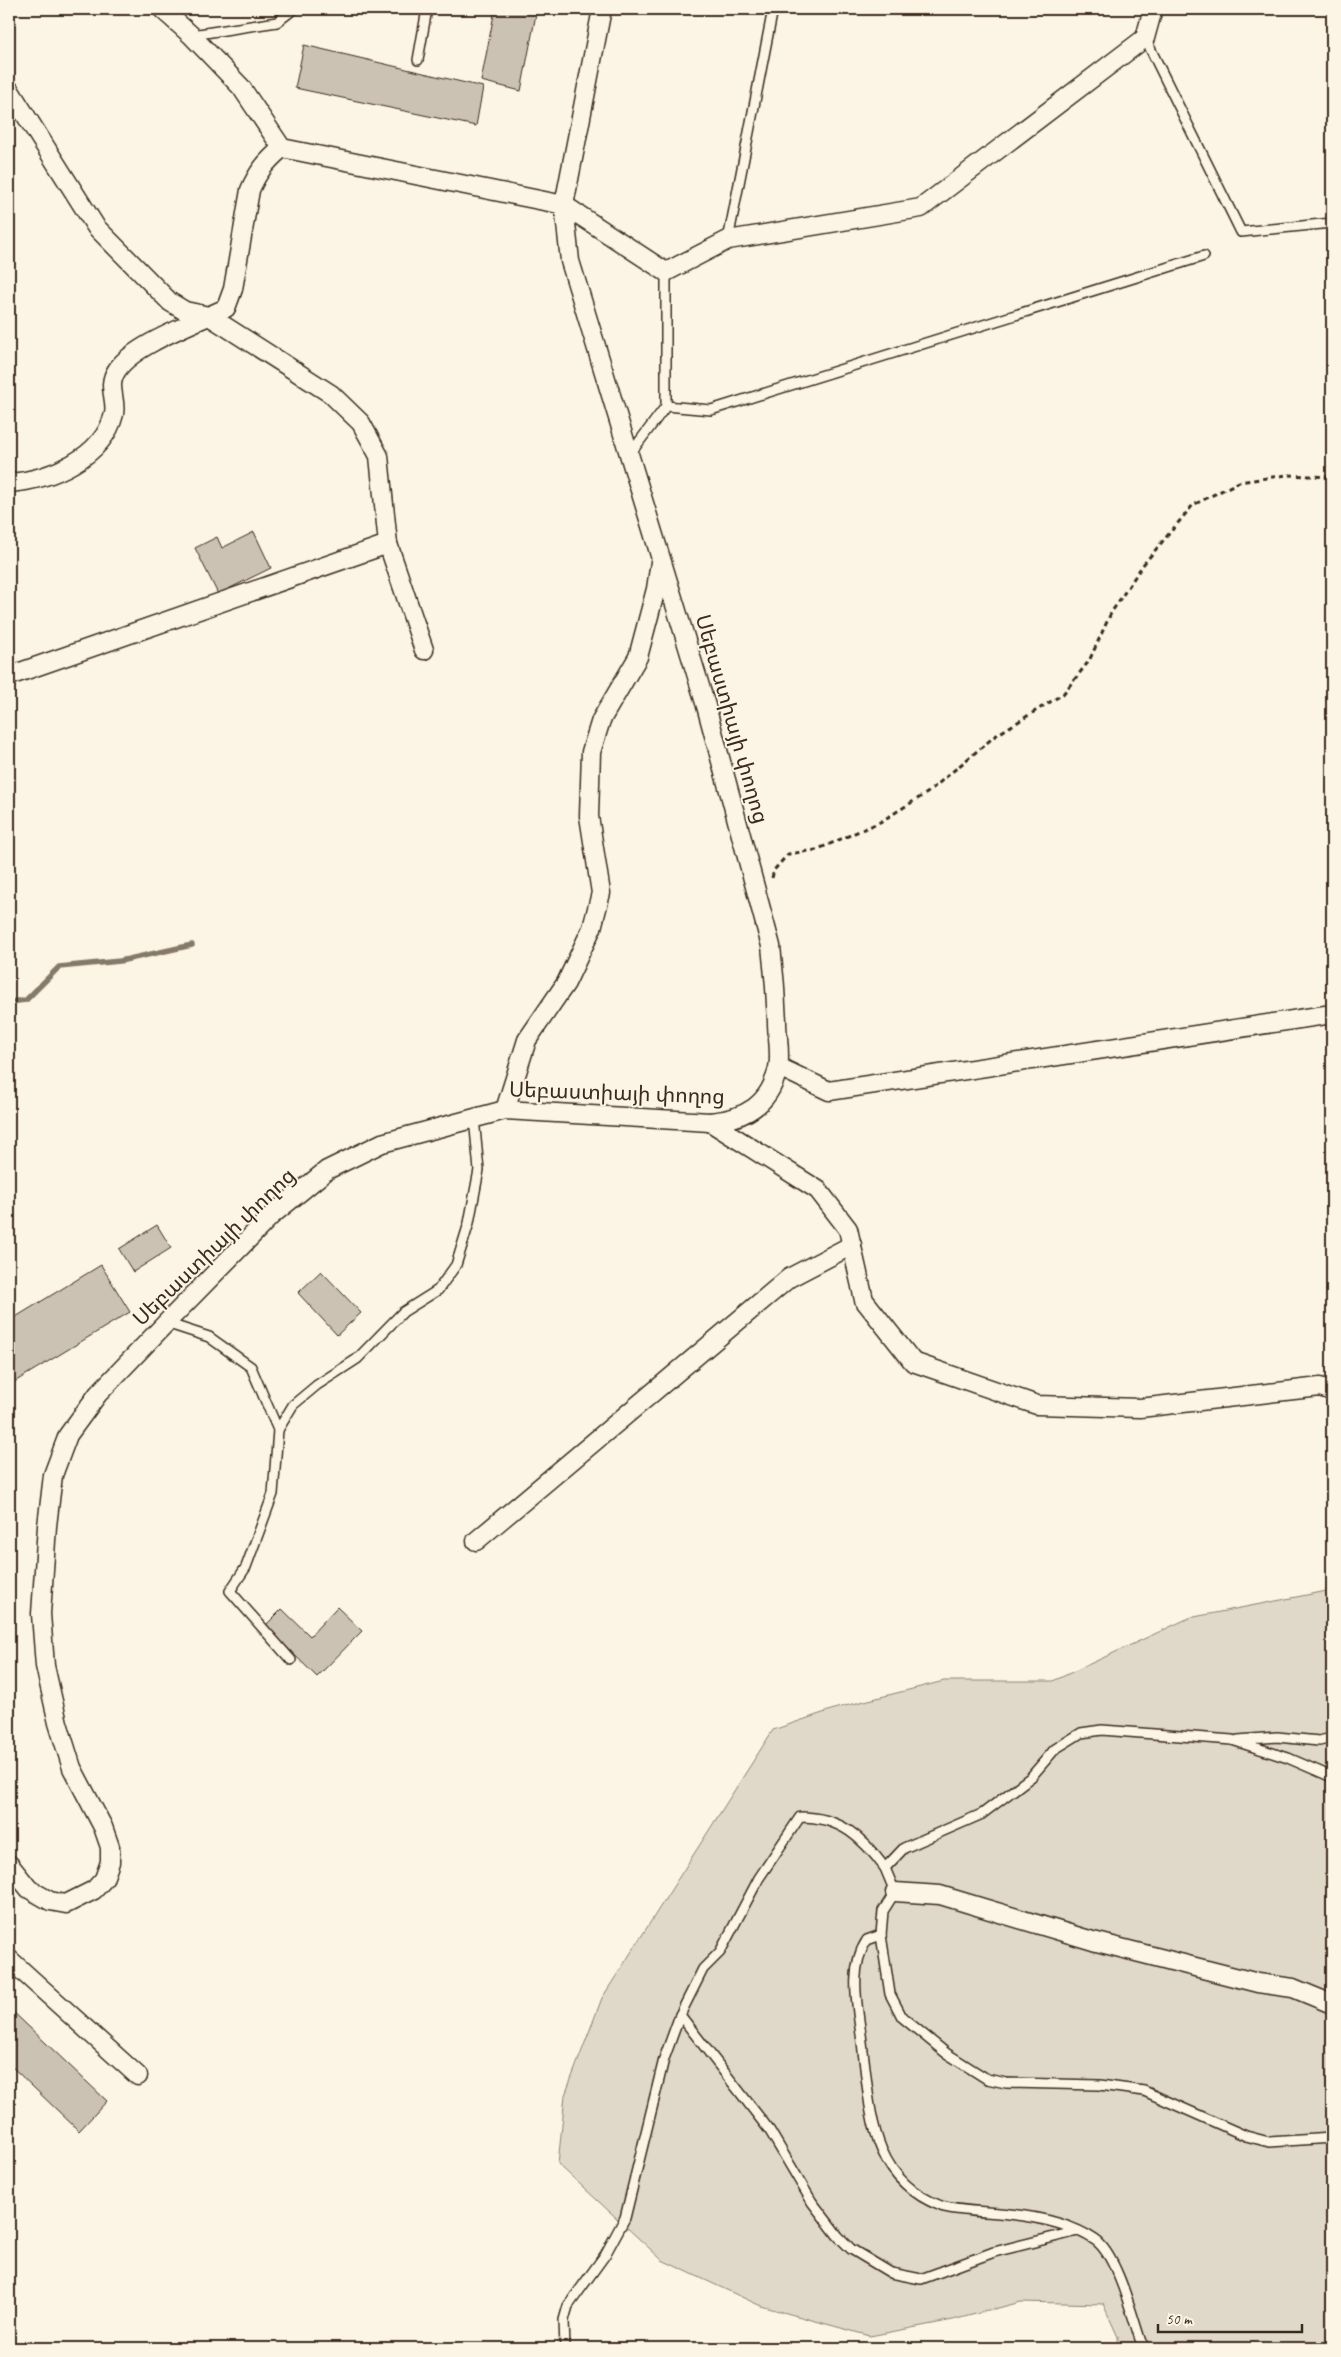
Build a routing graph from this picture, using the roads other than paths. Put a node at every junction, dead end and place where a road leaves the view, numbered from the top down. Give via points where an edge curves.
1 (162, 9) edge
2 (294, 9) edge
3 (427, 9) edge
4 (602, 9) edge
5 (773, 9) edge
6 (1153, 9) edge
7 (191, 35) junction
8 (1145, 38) junction
9 (418, 60) dead end
10 (9, 89) edge
11 (282, 148) junction
12 (564, 205) junction
13 (1332, 223) edge
14 (728, 240) junction
15 (1204, 256) dead end
16 (666, 272) junction
17 (209, 316) junction
18 (666, 406) junction
19 (630, 454) junction
20 (9, 483) edge
21 (388, 544) junction
22 (661, 556) junction
23 (424, 650) dead end
24 (9, 676) edge
25 (1332, 1014) edge
26 (779, 1067) junction
27 (506, 1110) junction
28 (474, 1118) junction
29 (710, 1122) junction
30 (852, 1245) junction
31 (166, 1322) junction
32 (1332, 1390) edge
33 (278, 1430) junction
34 (476, 1541) dead end
35 (291, 1660) dead end
36 (1332, 1738) edge
37 (1232, 1740) junction
38 (1332, 1777) edge
39 (9, 1864) edge
40 (885, 1868) junction
41 (895, 1892) junction
42 (881, 1935) junction
43 (9, 1959) edge
44 (1332, 2004) edge
45 (680, 2015) junction
46 (138, 2076) dead end
47 (1332, 2138) edge
48 (1078, 2230) junction
49 (565, 2348) edge
50 (1146, 2348) edge

1 - 7 street
2 - 7 lane via 277,22
3 - 9 lane
4 - 12 street, Սեբաստիայի փողոց
5 - 14 lane
6 - 8 street
7 - 11 street via 242,87
8 - 13 lane via 1241,232
8 - 14 street via 921,208
10 - 17 street via 96,227 170,302 185,311
11 - 12 street
11 - 17 street via 256,176 250,190 233,289 226,308
12 - 16 street
12 - 19 street, Սեբաստիայի փողոց via 570,261
14 - 16 street
15 - 18 lane via 711,410
16 - 18 lane
17 - 20 street via 182,326 131,357 117,370 111,386 114,413 105,434 92,450 63,470 28,482
17 - 21 street via 331,394 361,423 379,456
18 - 19 lane
19 - 22 street, Սեբաստիայի փողոց
21 - 23 street
21 - 24 street
22 - 26 street, Սեբաստիայի փողոց via 709,715 771,946
22 - 27 street via 656,590 638,657 601,720 591,752 589,816 601,893 592,928 566,983 527,1040
25 - 26 street via 829,1091
26 - 29 street, Սեբաստիայի փողոց via 768,1093 754,1109 731,1120
27 - 28 street, Սեբաստիայի փողոց
27 - 29 street, Սեբաստիայի փողոց
28 - 31 street, Սեբաստիայի փողոց via 382,1143 327,1170 272,1215
28 - 33 lane via 479,1170 456,1265 438,1290 403,1312 357,1359 293,1405
29 - 30 street via 818,1190 848,1229
30 - 32 street via 864,1300 913,1362 1037,1405 1140,1408 1320,1387
30 - 34 street via 789,1278
31 - 33 lane via 209,1337 251,1367
31 - 39 street, Սեբաստիայի փողոց via 98,1394 68,1435 54,1475 47,1526 41,1614 45,1666 72,1768 103,1827 110,1847 110,1862 104,1879 94,1890 66,1904 50,1901 29,1889
33 - 35 lane via 273,1494 246,1567 230,1591
36 - 37 lane
37 - 38 lane via 1288,1758
37 - 40 lane via 1102,1730 1081,1733 1054,1749 1031,1777 982,1814 904,1848
40 - 41 lane
40 - 45 lane via 867,1844 842,1826 816,1817 800,1817 759,1878 720,1952 703,1969
41 - 42 lane via 883,1911
41 - 44 street via 940,1895 1093,1941 1258,1983 1293,1988
42 - 47 lane via 890,1994 902,2017 946,2053 987,2079 1006,2083 1100,2085 1144,2091 1246,2136 1269,2142
42 - 48 lane via 867,1940 856,1963 857,1994 870,2112 878,2144 891,2170 910,2188 942,2206 1040,2217
43 - 46 street
45 - 48 lane via 770,2131 812,2202 838,2236 851,2249 891,2273 921,2279 994,2252
45 - 49 lane via 664,2059 625,2218 605,2256 568,2306 564,2320
48 - 50 lane via 1097,2241 1114,2265 1141,2342

